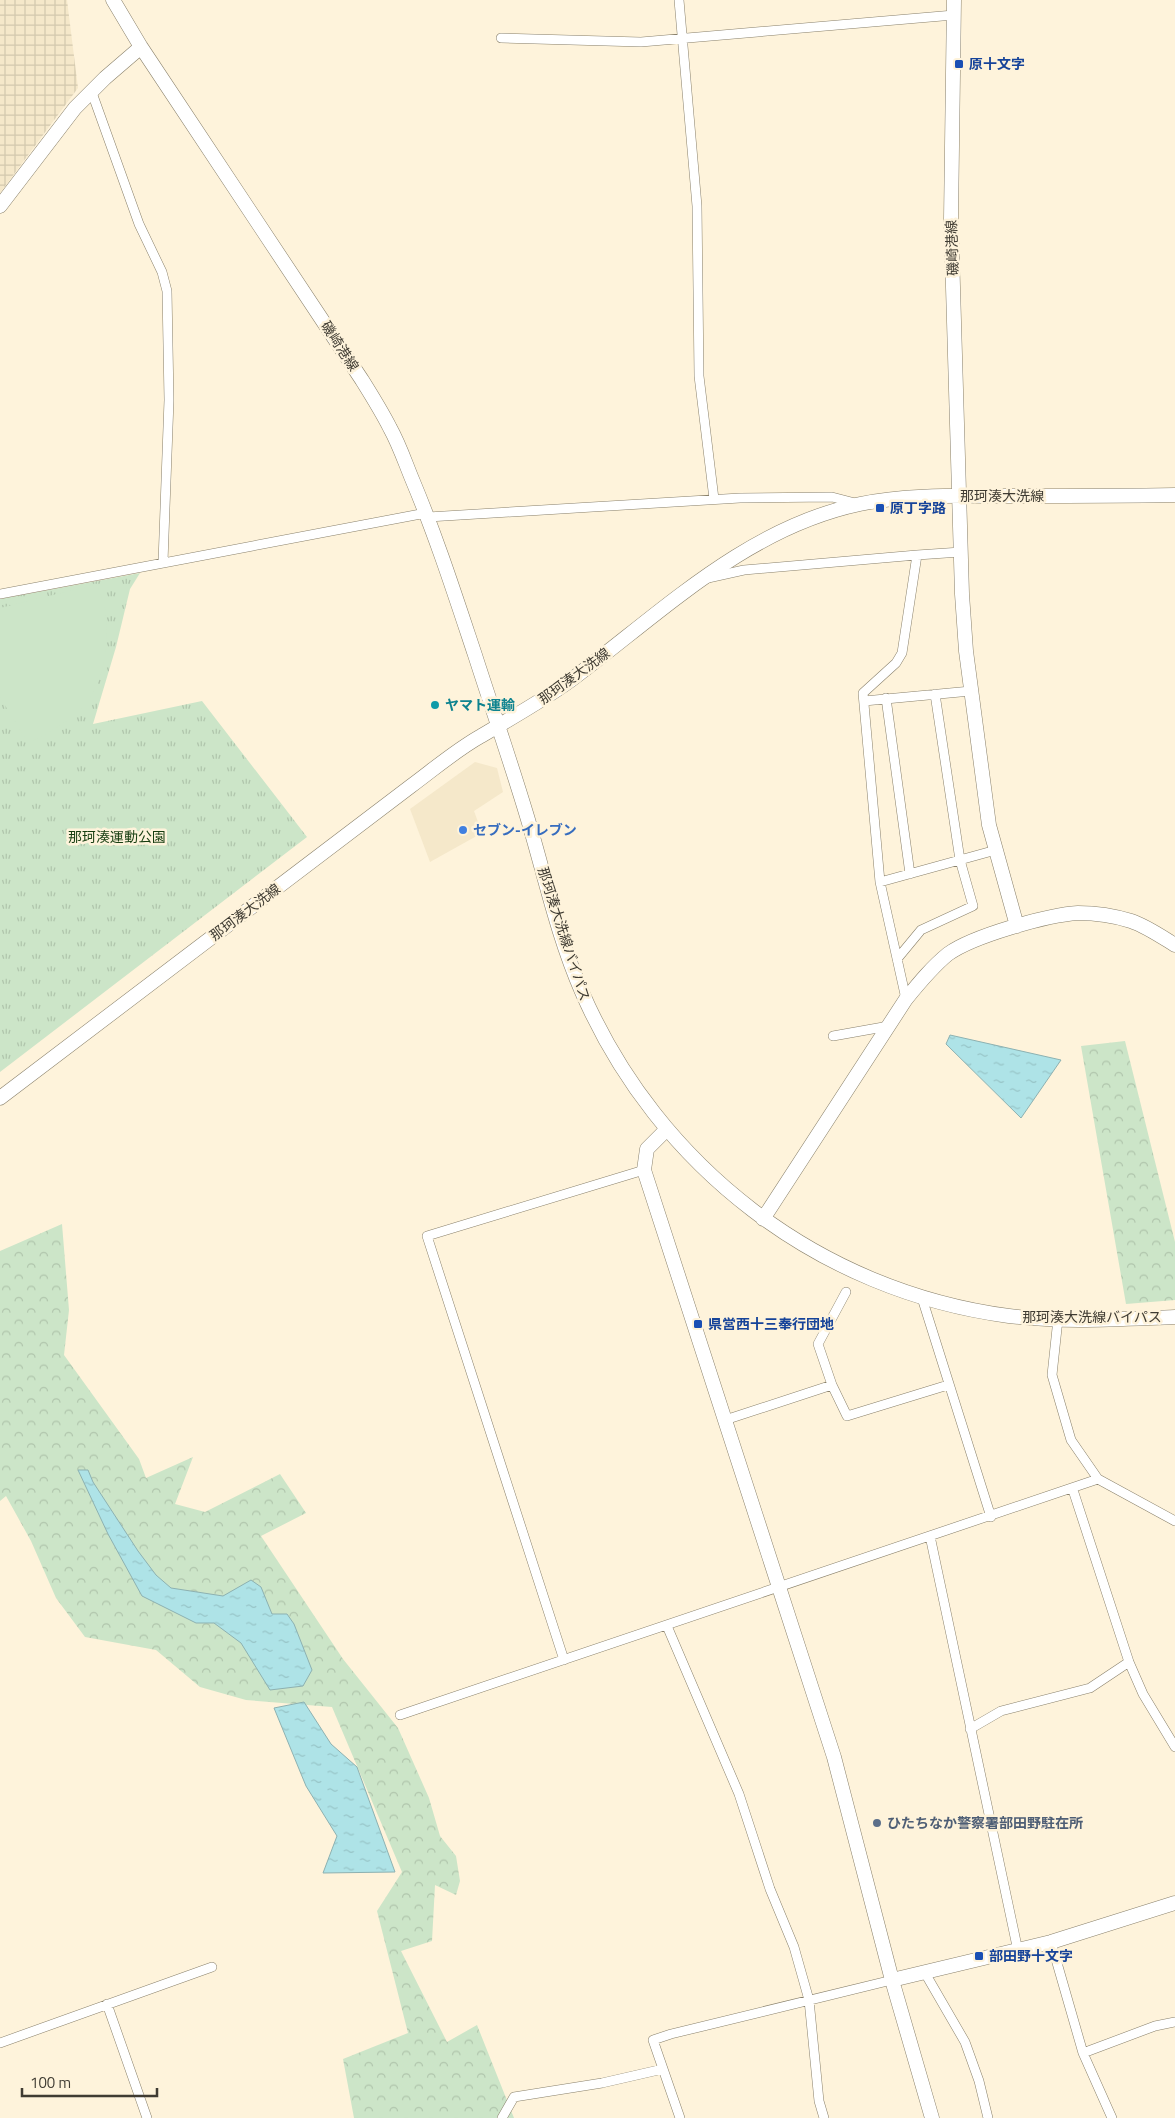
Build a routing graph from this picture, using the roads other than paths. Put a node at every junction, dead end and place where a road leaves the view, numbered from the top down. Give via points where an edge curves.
1 (113, 0) edge
2 (679, 0) edge
3 (954, 0) edge
4 (954, 15) junction
5 (684, 37) junction
6 (501, 38) dead end
7 (142, 47) junction
8 (91, 90) junction
9 (0, 206) edge
10 (1175, 494) edge
11 (960, 496) junction
12 (714, 499) junction
13 (859, 504) junction
14 (427, 515) junction
15 (961, 552) junction
16 (917, 555) junction
17 (163, 562) junction
18 (704, 578) junction
19 (0, 594) edge
20 (972, 691) junction
21 (935, 694) junction
22 (886, 698) junction
23 (864, 700) junction
24 (498, 726) junction
25 (996, 850) junction
26 (960, 860) junction
27 (910, 874) junction
28 (880, 882) junction
29 (1017, 926) junction
30 (1175, 945) edge
31 (897, 960) junction
32 (906, 999) junction
33 (889, 1026) junction
34 (833, 1036) dead end
35 (0, 1098) edge
36 (666, 1130) junction
37 (644, 1170) junction
38 (763, 1219) junction
39 (846, 1292) dead end
40 (922, 1298) junction
41 (1175, 1318) edge
42 (1058, 1319) junction
43 (948, 1384) junction
44 (832, 1385) junction
45 (725, 1420) junction
46 (1098, 1479) junction
47 (1072, 1490) junction
48 (991, 1517) junction
49 (1175, 1522) edge
50 (930, 1536) junction
51 (779, 1586) junction
52 (667, 1626) junction
53 (564, 1660) junction
54 (1129, 1662) junction
55 (400, 1714) dead end
56 (970, 1728) junction
57 (1175, 1747) edge
58 (1175, 1903) edge
59 (1051, 1942) junction
60 (1018, 1951) junction
61 (212, 1967) dead end
62 (925, 1973) junction
63 (892, 1980) junction
64 (809, 2000) junction
65 (106, 2004) junction
66 (1175, 2022) edge
67 (0, 2043) edge
68 (1083, 2053) junction
69 (664, 2069) junction
70 (147, 2118) edge
71 (502, 2118) edge
72 (680, 2118) edge
73 (824, 2118) edge
74 (932, 2118) edge
75 (988, 2118) edge
76 (1112, 2118) edge

1 - 7 main road, 磯崎港線
2 - 5 street
3 - 4 main road, 磯崎港線
4 - 5 street
4 - 11 main road, 磯崎港線 via 952,219
5 - 6 street via 641,42
5 - 12 street via 697,206 698,376
7 - 8 main road
7 - 14 main road, 磯崎港線 via 362,380 391,430
8 - 9 main road
8 - 17 street via 167,291 169,400
10 - 11 main road, 那珂湊大洗線
11 - 13 main road, 那珂湊大洗線 via 900,498
11 - 15 main road, 磯崎港線
12 - 13 street via 832,497
12 - 14 street
13 - 18 main road, 那珂湊大洗線 via 770,536
14 - 17 street
14 - 24 main road, 磯崎港線
15 - 16 street
15 - 20 main road, 磯崎港線
16 - 18 street via 744,570
16 - 23 street via 902,653 896,664 863,693
17 - 19 street
18 - 24 main road, 那珂湊大洗線 via 550,695
20 - 21 street
20 - 25 main road, 磯崎港線 via 989,824
21 - 22 street
21 - 26 street
22 - 23 street
22 - 27 street
23 - 28 street
24 - 35 main road, 那珂湊大洗線 via 411,786
24 - 36 main road, 那珂湊大洗線バイパス via 581,989 614,1055
25 - 26 street
25 - 29 main road, 磯崎港線
26 - 27 street
26 - 31 street via 973,906 921,930
27 - 28 street
28 - 31 street
29 - 30 main road via 1078,913 1106,915 1133,922
29 - 32 main road via 981,938 949,954
31 - 32 street
32 - 33 main road
33 - 34 street
33 - 38 main road
36 - 37 main road via 647,1149
36 - 38 main road, 那珂湊大洗線バイパス via 707,1172
37 - 45 main road
37 - 53 street via 427,1236
38 - 40 main road, 那珂湊大洗線バイパス via 847,1268
39 - 44 street via 818,1344
40 - 42 main road, 那珂湊大洗線バイパス via 1007,1316
40 - 43 street
41 - 42 main road, 那珂湊大洗線バイパス
42 - 46 street via 1052,1375 1071,1440
43 - 44 street via 847,1416
43 - 48 street
44 - 45 street
45 - 51 main road
46 - 47 street
46 - 49 street
47 - 48 street
47 - 54 street
48 - 50 street
50 - 51 street
50 - 56 street
51 - 52 street
51 - 63 main road via 834,1758
52 - 53 street
52 - 64 street via 739,1794 770,1889 794,1947
53 - 55 street
54 - 56 street via 1090,1688 1001,1711
54 - 57 street via 1143,1694
56 - 60 street
58 - 59 main road
59 - 60 main road
59 - 68 street
60 - 62 main road
61 - 65 street
62 - 63 main road
62 - 75 street via 970,2055
63 - 64 street
63 - 74 main road
64 - 69 street via 653,2040
64 - 73 street via 818,2094
65 - 67 street
65 - 70 street
66 - 68 street
68 - 76 street
69 - 71 street via 514,2097
69 - 72 street

